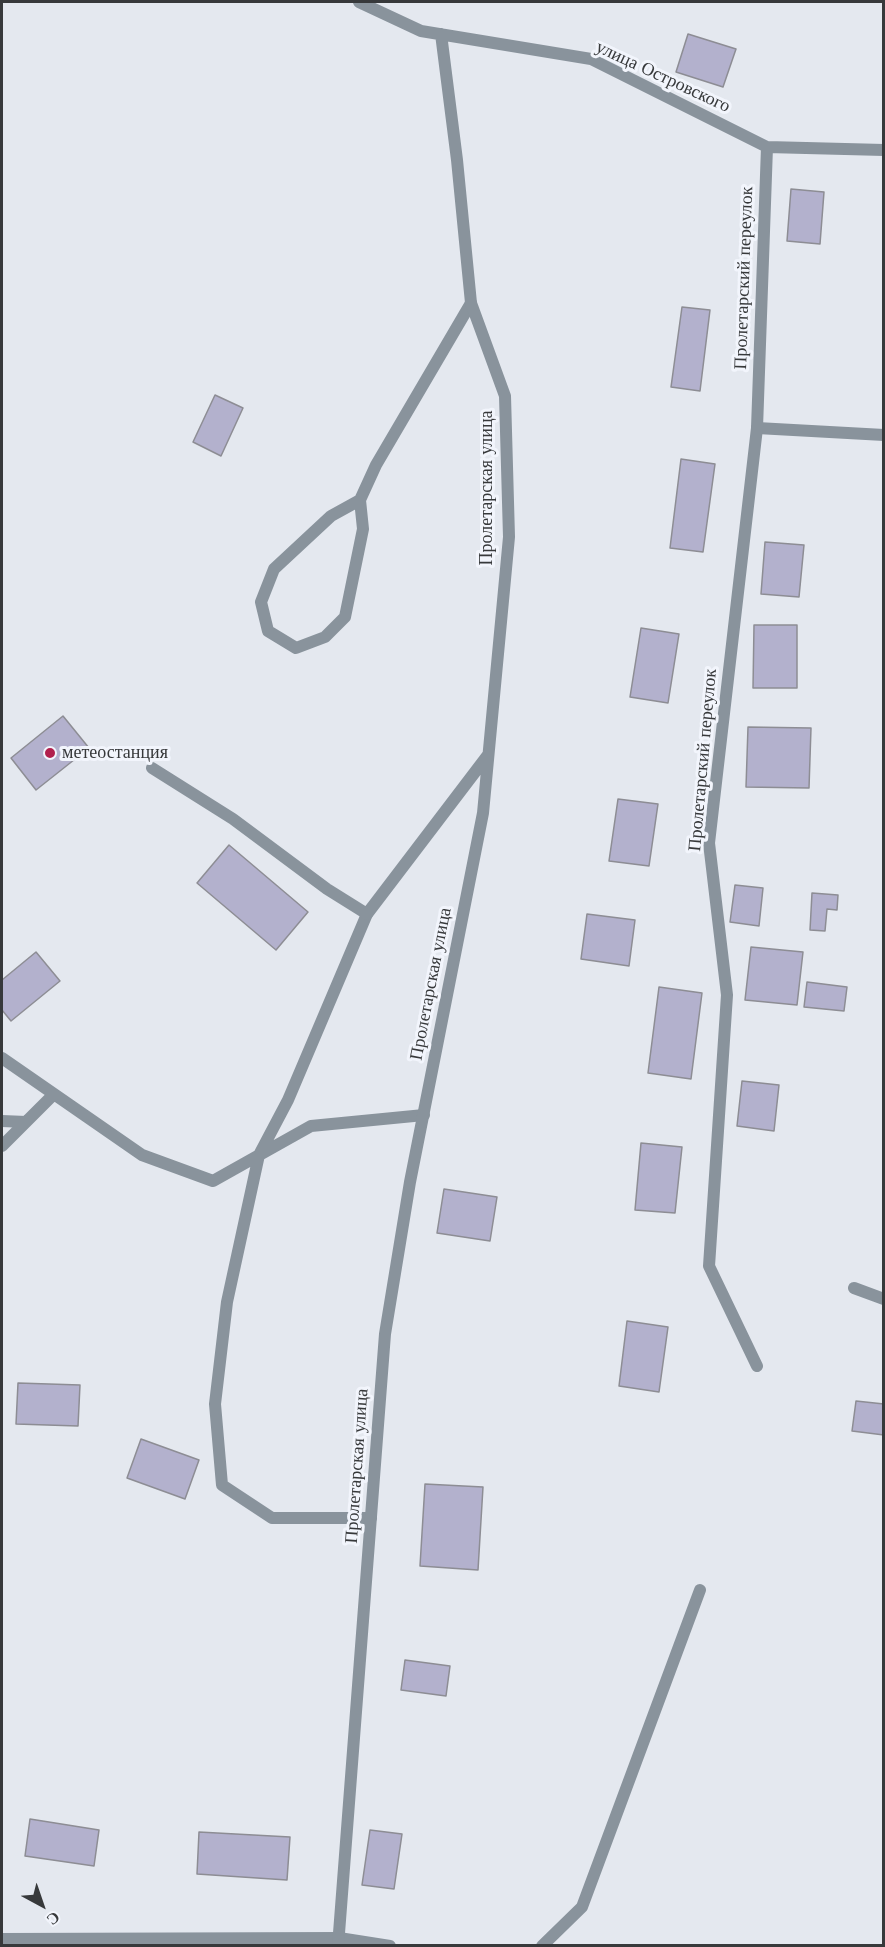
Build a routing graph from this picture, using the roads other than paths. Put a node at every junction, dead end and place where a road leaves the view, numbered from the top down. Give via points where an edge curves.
1 (359, 2) edge
2 (441, 34) junction
3 (767, 147) junction
4 (884, 150) edge
5 (471, 303) junction
6 (757, 428) junction
7 (884, 435) edge
8 (360, 500) junction
9 (489, 754) junction
10 (152, 768) dead end
11 (367, 914) junction
12 (2, 1058) edge
13 (54, 1094) junction
14 (424, 1115) junction
15 (2, 1121) edge
16 (26, 1122) junction
17 (2, 1146) edge
18 (259, 1155) junction
19 (854, 1288) dead end
20 (884, 1299) edge
21 (757, 1366) dead end
22 (371, 1518) junction
23 (700, 1590) dead end
24 (2, 1939) edge
25 (339, 1942) edge
26 (390, 1946) edge
27 (542, 1946) edge

1 - 2 street, улица Островского via 422,31
2 - 3 street, улица Островского via 591,59
2 - 5 street, Пролетарская улица
3 - 4 street, улица Островского
3 - 6 street, Пролетарский переулок
5 - 8 street via 376,465
5 - 9 street, Пролетарская улица via 505,396 509,537
6 - 7 street
6 - 21 street, Пролетарский переулок via 709,843 727,995 709,1266
8 - 8 street via 363,529 345,616 325,637 296,648 268,631 261,602 274,569 331,516
9 - 11 street
9 - 14 street, Пролетарская улица via 483,813
10 - 11 street via 233,819
11 - 18 street via 288,1100
12 - 13 street
13 - 16 street
13 - 18 street via 142,1155 213,1181
14 - 18 street via 311,1126
14 - 22 street, Пролетарская улица via 385,1334
15 - 16 street
16 - 17 street
18 - 22 street via 227,1302 215,1404 222,1485 272,1518
19 - 20 street
22 - 25 street, Пролетарская улица
23 - 27 street via 582,1907
24 - 25 street
25 - 26 street

